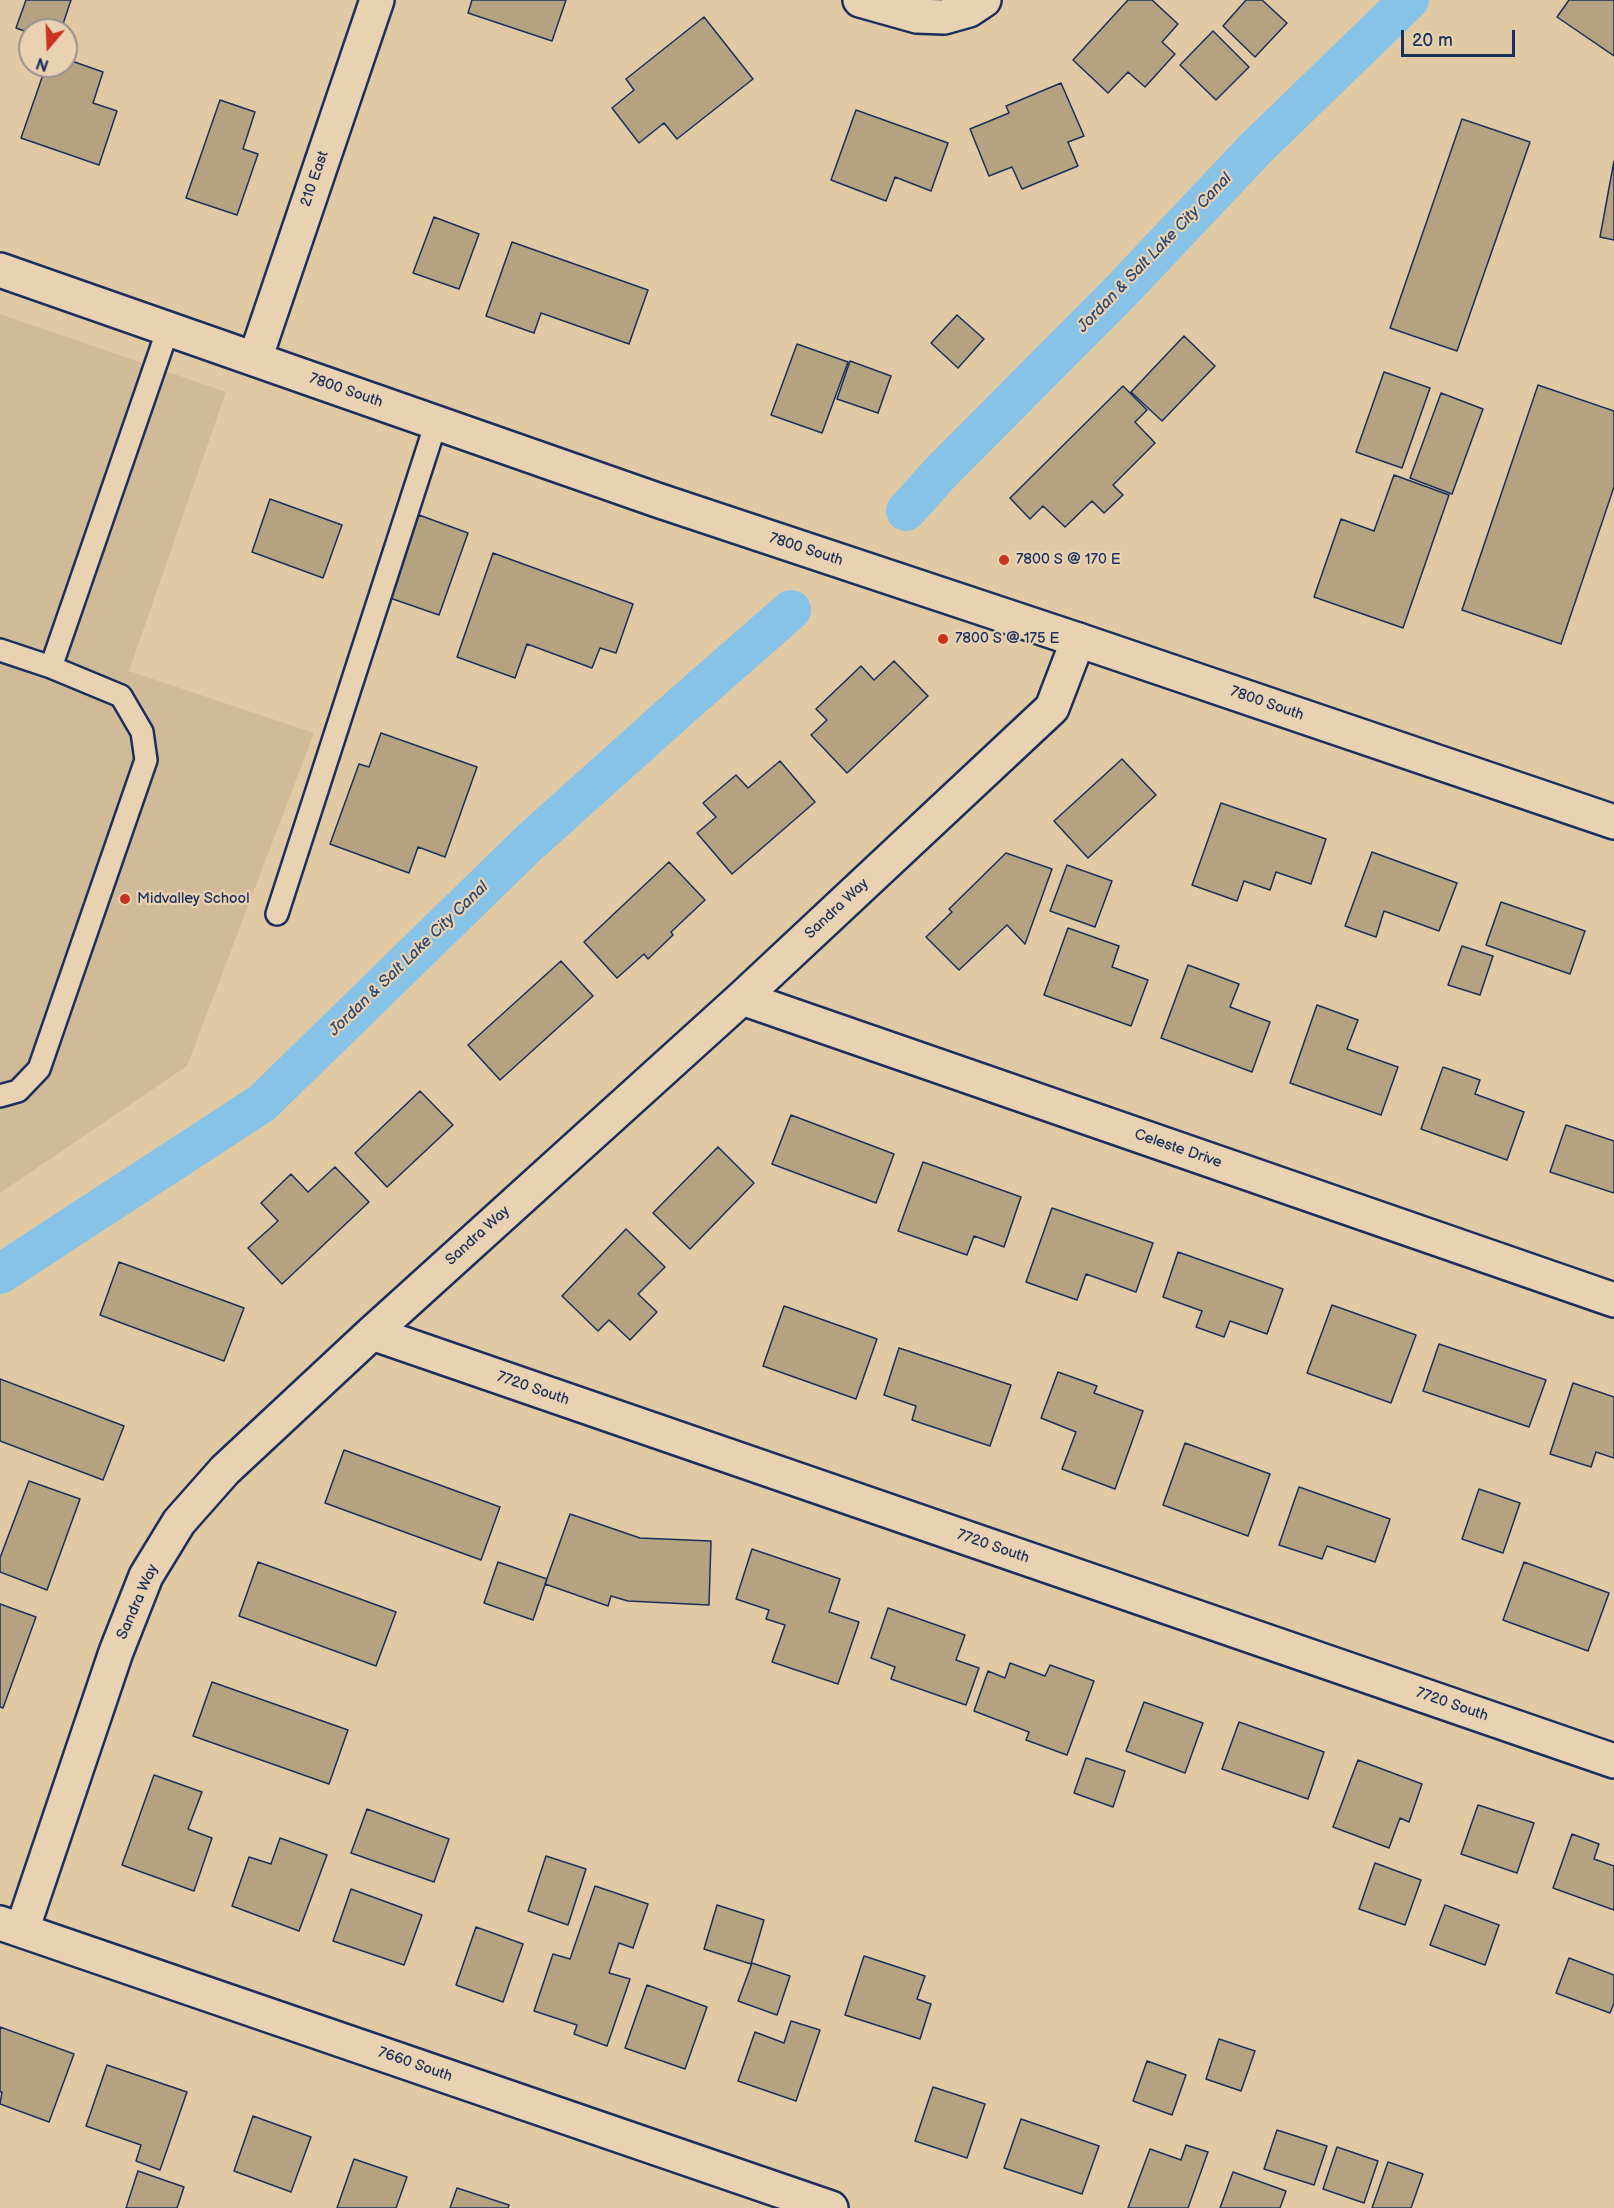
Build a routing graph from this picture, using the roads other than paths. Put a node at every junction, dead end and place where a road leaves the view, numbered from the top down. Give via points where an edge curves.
1 (377, 0) edge
2 (860, 0) edge
3 (984, 0) edge
4 (0, 270) edge
5 (168, 329) junction
6 (255, 359) junction
7 (436, 423) junction
8 (1078, 640) junction
9 (0, 650) edge
10 (51, 667) junction
11 (1614, 822) edge
12 (277, 914) dead end
13 (742, 998) junction
14 (0, 1096) edge
15 (1614, 1300) edge
16 (372, 1333) junction
17 (1614, 1761) edge
18 (11, 1927) edge
19 (831, 2208) edge

1 - 6 street, 210 East
2 - 3 street via 916,16 944,17 969,10
4 - 5 street, 7800 South
5 - 6 street, 7800 South
5 - 10 lane
6 - 7 street, 7800 South
7 - 8 street, 7800 South
7 - 12 lane
8 - 11 street, 7800 South
8 - 13 street, Sandra Way via 1052,708
9 - 10 lane
10 - 14 lane via 122,696 142,732 146,760 39,1069 18,1091
13 - 15 street, Celeste Drive
13 - 16 street, Sandra Way
16 - 17 street, 7720 South
16 - 18 street, Sandra Way via 225,1470 179,1522 146,1576
18 - 19 street, 7660 South

